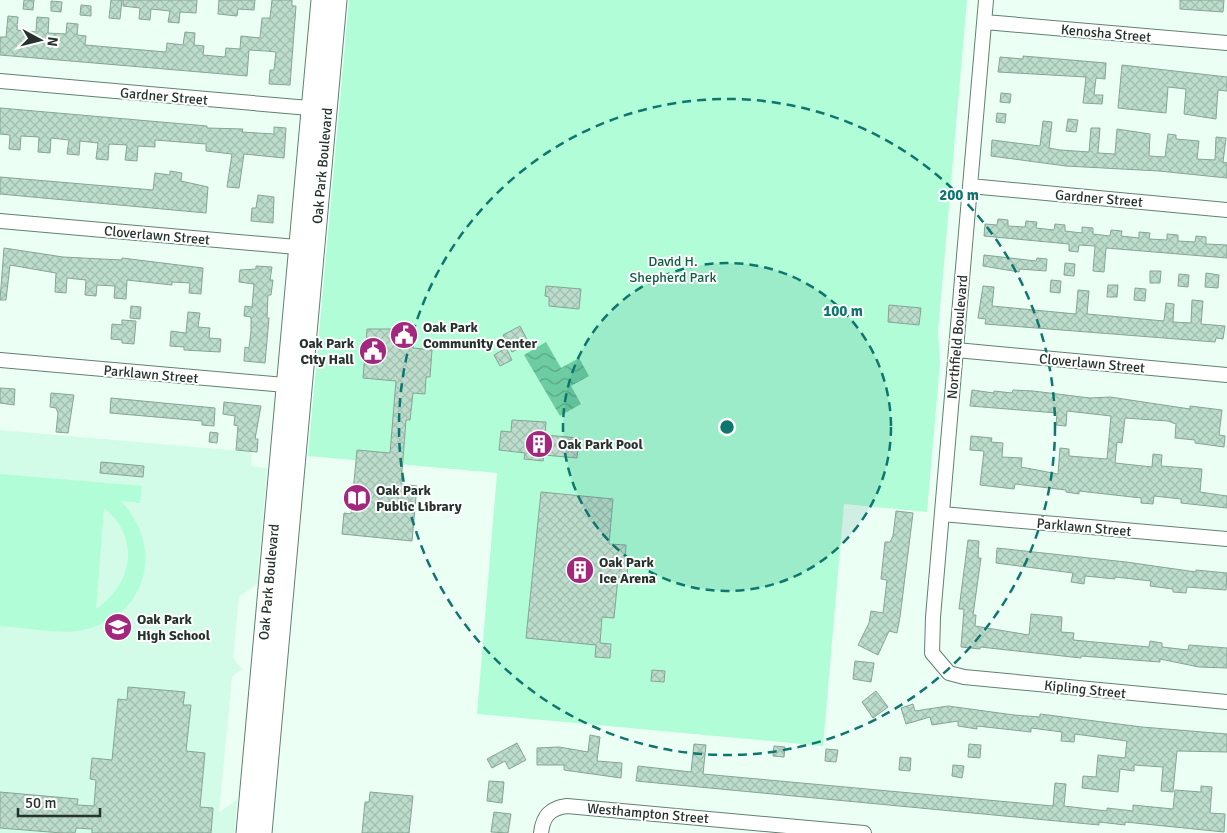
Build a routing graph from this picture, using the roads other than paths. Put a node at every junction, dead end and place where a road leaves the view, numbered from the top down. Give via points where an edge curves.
1 (321, 0) edge
2 (337, 0) edge
3 (986, 0) edge
4 (985, 22) junction
5 (1227, 43) edge
6 (0, 81) edge
7 (320, 109) junction
8 (970, 186) junction
9 (1227, 210) edge
10 (0, 221) edge
11 (307, 248) junction
12 (956, 350) junction
13 (0, 360) edge
14 (1227, 375) edge
15 (295, 386) junction
16 (942, 514) junction
17 (1227, 539) edge
18 (945, 670) joint
19 (1227, 702) edge
20 (246, 833) edge
21 (262, 833) edge
22 (541, 833) edge
23 (864, 833) edge

1 - 7 street, Oak Park Boulevard
2 - 7 street, Oak Park Boulevard
3 - 4 street, Northfield Boulevard
4 - 5 street, Kenosha Street
4 - 8 street, Northfield Boulevard
6 - 7 street, Gardner Street
7 - 11 street, Oak Park Boulevard
8 - 9 street, Gardner Street
8 - 12 street, Northfield Boulevard
10 - 11 street, Cloverlawn Street
11 - 15 street, Oak Park Boulevard
12 - 14 street, Cloverlawn Street
12 - 16 street, Northfield Boulevard
13 - 15 street, Parklawn Street
15 - 20 street, Oak Park Boulevard
15 - 21 street, Oak Park Boulevard
16 - 17 street, Parklawn Street
16 - 18 street, Northfield Boulevard via 931,644 932,653
18 - 19 street, Kipling Street via 964,677
22 - 23 street, Westhampton Street via 544,819 552,810 567,806

